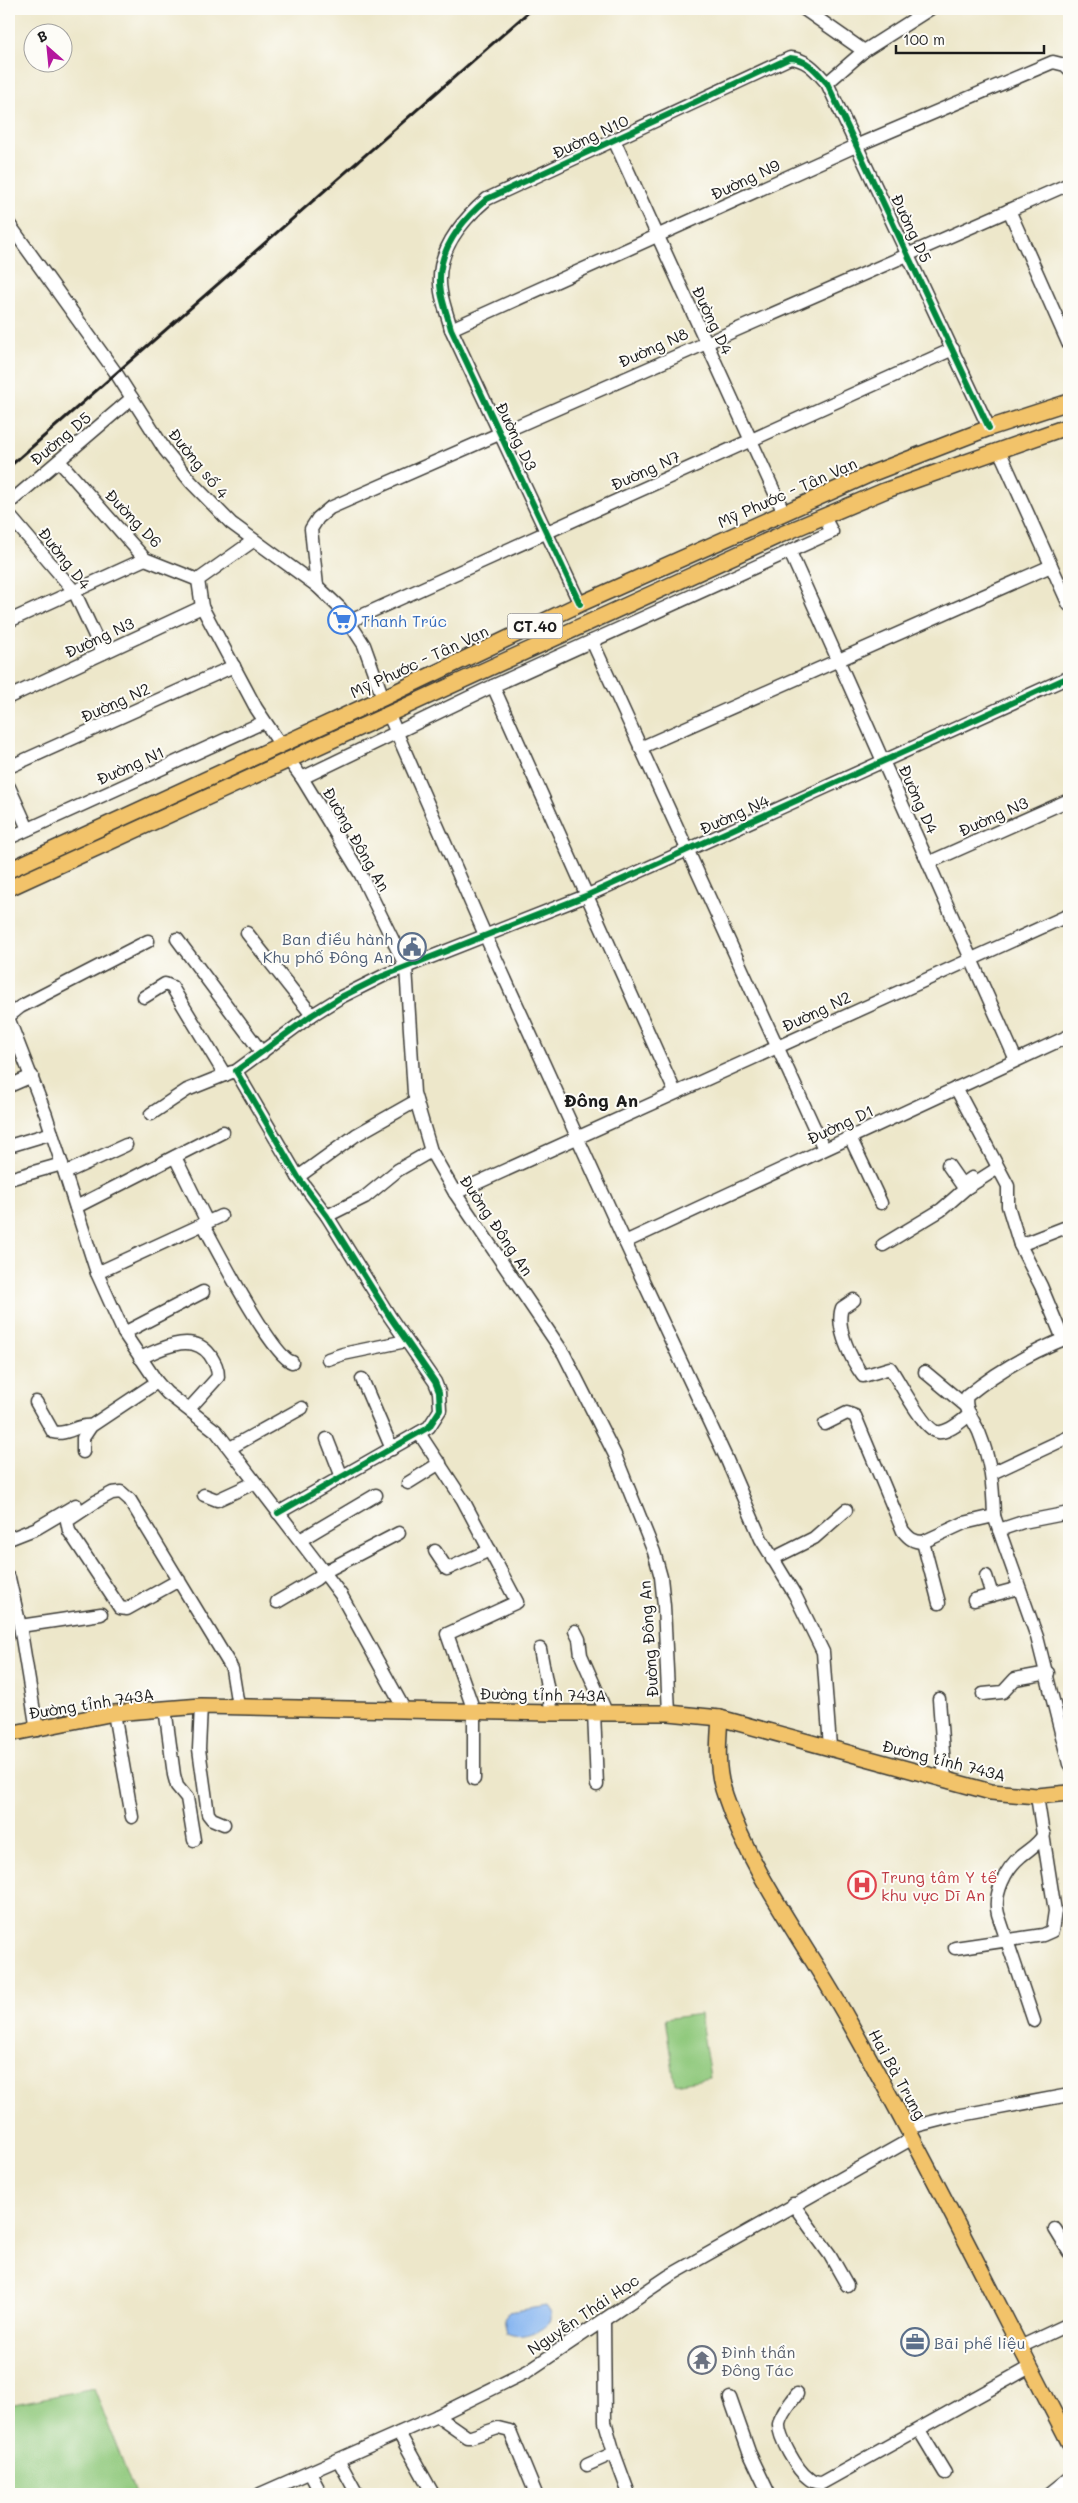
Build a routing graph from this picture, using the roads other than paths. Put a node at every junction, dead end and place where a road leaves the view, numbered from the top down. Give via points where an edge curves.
1 (804, 9) edge
2 (930, 9) edge
3 (864, 51) junction
4 (790, 58) joint
5 (1069, 69) edge
6 (827, 83) junction
7 (614, 140) junction
8 (858, 145) junction
9 (1069, 184) edge
10 (1009, 210) junction
11 (9, 224) edge
12 (658, 237) junction
13 (908, 253) junction
14 (439, 277) joint
15 (452, 329) junction
16 (706, 342) junction
17 (1069, 345) edge
18 (953, 349) junction
19 (132, 398) junction
20 (1069, 402) edge
21 (1069, 426) edge
22 (989, 428) junction
23 (500, 432) junction
24 (751, 440) junction
25 (999, 450) junction
26 (59, 461) junction
27 (9, 503) edge
28 (784, 513) junction
29 (9, 515) edge
30 (824, 517) junction
31 (548, 532) junction
32 (254, 541) junction
33 (790, 552) junction
34 (145, 559) junction
35 (1051, 566) junction
36 (198, 580) junction
37 (318, 586) junction
38 (74, 590) junction
39 (580, 604) junction
40 (1069, 605) edge
41 (202, 607) junction
42 (9, 621) edge
43 (350, 621) junction
44 (592, 641) junction
45 (103, 652) junction
46 (839, 660) junction
47 (234, 666) junction
48 (1069, 677) edge
49 (493, 686) junction
50 (9, 697) edge
51 (383, 698) junction
52 (389, 715) junction
53 (264, 722) junction
54 (397, 732) junction
55 (280, 744) junction
56 (640, 748) junction
57 (288, 759) junction
58 (885, 762) junction
59 (9, 767) edge
60 (302, 778) junction
61 (9, 787) edge
62 (1069, 800) edge
63 (28, 829) junction
64 (9, 838) edge
65 (688, 850) junction
66 (930, 862) junction
67 (9, 870) edge
68 (9, 888) edge
69 (588, 895) junction
70 (1069, 915) edge
71 (247, 934) dead end
72 (486, 936) junction
73 (177, 939) dead end
74 (148, 942) dead end
75 (972, 958) junction
76 (406, 967) junction
77 (144, 997) dead end
78 (312, 1015) junction
79 (9, 1016) edge
80 (9, 1020) edge
81 (1069, 1036) edge
82 (777, 1047) junction
83 (262, 1053) junction
84 (1016, 1060) junction
85 (230, 1073) junction
86 (32, 1076) junction
87 (9, 1086) edge
88 (956, 1088) junction
89 (675, 1092) junction
90 (416, 1101) junction
91 (151, 1114) dead end
92 (224, 1132) dead end
93 (52, 1133) junction
94 (850, 1137) junction
95 (578, 1138) junction
96 (126, 1145) dead end
97 (9, 1146) edge
98 (824, 1149) junction
99 (431, 1151) junction
100 (175, 1157) junction
101 (948, 1165) dead end
102 (997, 1166) junction
103 (64, 1169) junction
104 (298, 1178) junction
105 (9, 1179) edge
106 (455, 1193) junction
107 (881, 1203) dead end
108 (76, 1207) junction
109 (221, 1216) dead end
110 (327, 1216) junction
111 (205, 1223) junction
112 (1069, 1226) edge
113 (625, 1242) junction
114 (883, 1245) dead end
115 (1020, 1245) junction
116 (97, 1273) junction
117 (203, 1292) dead end
118 (854, 1300) dead end
119 (124, 1333) junction
120 (1066, 1338) edge
121 (406, 1341) junction
122 (140, 1358) junction
123 (328, 1360) dead end
124 (292, 1362) dead end
125 (925, 1372) dead end
126 (362, 1379) dead end
127 (157, 1382) junction
128 (36, 1402) dead end
129 (302, 1408) dead end
130 (189, 1409) junction
131 (968, 1410) junction
132 (826, 1424) dead end
133 (91, 1426) junction
134 (419, 1433) junction
135 (1069, 1437) edge
136 (327, 1439) dead end
137 (230, 1448) junction
138 (392, 1449) junction
139 (83, 1452) dead end
140 (440, 1463) junction
141 (992, 1473) junction
142 (342, 1477) junction
143 (254, 1483) junction
144 (408, 1483) dead end
145 (204, 1495) dead end
146 (376, 1495) dead end
147 (76, 1505) dead end
148 (846, 1510) dead end
149 (278, 1513) junction
150 (1069, 1513) edge
151 (994, 1516) junction
152 (999, 1530) junction
153 (399, 1533) dead end
154 (9, 1540) edge
155 (300, 1540) junction
156 (923, 1542) junction
157 (490, 1550) junction
158 (435, 1552) dead end
159 (772, 1558) junction
160 (324, 1572) junction
161 (986, 1576) dead end
162 (9, 1578) edge
163 (179, 1580) junction
164 (1019, 1588) junction
165 (992, 1595) junction
166 (974, 1600) dead end
167 (277, 1602) dead end
168 (939, 1603) dead end
169 (101, 1614) dead end
170 (20, 1626) junction
171 (575, 1631) dead end
172 (540, 1649) dead end
173 (1048, 1673) junction
174 (983, 1694) dead end
175 (939, 1700) dead end
176 (200, 1706) junction
177 (238, 1706) junction
178 (165, 1708) junction
179 (404, 1709) junction
180 (474, 1710) junction
181 (600, 1712) junction
182 (114, 1713) junction
183 (552, 1713) junction
184 (669, 1713) junction
185 (720, 1718) junction
186 (37, 1730) junction
187 (9, 1734) edge
188 (830, 1747) junction
189 (1069, 1764) edge
190 (474, 1779) dead end
191 (945, 1780) junction
192 (597, 1785) dead end
193 (1069, 1794) edge
194 (1037, 1796) junction
195 (132, 1817) dead end
196 (224, 1824) dead end
197 (1044, 1834) junction
198 (194, 1840) dead end
199 (1007, 1940) junction
200 (955, 1948) dead end
201 (1034, 2021) dead end
202 (1069, 2095) edge
203 (911, 2133) junction
204 (793, 2204) junction
205 (1055, 2229) dead end
206 (1069, 2252) edge
207 (847, 2285) dead end
208 (604, 2320) junction
209 (1069, 2324) edge
210 (1020, 2347) junction
211 (1030, 2367) junction
212 (797, 2394) dead end
213 (730, 2398) dead end
214 (437, 2416) junction
215 (919, 2430) junction
216 (399, 2433) junction
217 (1069, 2442) edge
218 (614, 2453) junction
219 (338, 2462) junction
220 (587, 2465) dead end
221 (310, 2473) junction
222 (945, 2473) dead end
223 (1069, 2478) edge
224 (260, 2494) edge
225 (321, 2494) edge
226 (357, 2494) edge
227 (433, 2494) edge
228 (536, 2494) edge
229 (629, 2494) edge
230 (769, 2494) edge
231 (1049, 2494) edge

1 - 3 street
2 - 3 street
3 - 6 street
4 - 6 street, Đường D5 via 800,59 811,66
4 - 7 street, Đường N10
5 - 8 street, Đường N9 via 1053,62
6 - 8 street, Đường D5
7 - 12 street, Đường D4
7 - 14 street, Đường N10 via 487,199 466,217 451,239
8 - 12 street, Đường N9
8 - 13 street, Đường D5
9 - 10 street, Đường N8
10 - 13 street, Đường N8
10 - 17 street
11 - 19 street, Đường số 4
12 - 15 street, Đường N9
12 - 16 street, Đường D4
13 - 16 street, Đường N8
13 - 18 street, Đường D5
14 - 15 street, Đường D3
15 - 23 street, Đường D3
16 - 23 street, Đường N8
16 - 24 street, Đường D4
18 - 22 street, Đường D5
18 - 24 street, Đường N7
19 - 26 street, Đường D5
19 - 32 street, Đường số 4 via 165,450 191,482 210,504
20 - 22 main road, Mỹ Phước - Tân Vạn / CT.40
21 - 25 main road, CT.40
22 - 28 main road, Mỹ Phước - Tân Vạn / CT.40 via 873,473
23 - 31 street, Đường D3
23 - 37 street, Đường N8 via 330,508 318,518 311,529 311,543
24 - 28 street, Đường D4
24 - 31 street, Đường N7
25 - 30 main road, CT.40 via 884,491
25 - 35 street
26 - 27 street, Đường D5
26 - 34 street, Đường D6
28 - 39 main road, Mỹ Phước - Tân Vạn / CT.40
29 - 38 street, Đường D4
30 - 33 street via 832,532
30 - 52 main road, CT.40
31 - 39 street, Đường D3
31 - 43 street, Đường N7
32 - 36 street
32 - 37 street, Đường số 4
33 - 44 street
33 - 46 street, Đường D4
34 - 36 street, Đường D6
34 - 38 street
35 - 40 street
35 - 46 street
36 - 41 street
37 - 43 street, Đường số 4
38 - 42 street
38 - 45 street, Đường D4
39 - 51 main road, Mỹ Phước - Tân Vạn / CT.40
41 - 45 street, Đường N3
41 - 47 street
43 - 51 street, Đường số 4 via 370,658
44 - 49 street
44 - 56 street
45 - 50 street, Đường N3
46 - 56 street
46 - 58 street, Đường D4
47 - 53 street
47 - 59 street, Đường N2
48 - 58 street, Đường N4
49 - 54 street
49 - 69 street
51 - 52 main road
51 - 55 main road, Mỹ Phước - Tân Vạn / CT.40
52 - 54 street
52 - 57 main road, CT.40
53 - 55 street
53 - 63 street, Đường N1
54 - 60 street
54 - 72 street
55 - 67 main road, Mỹ Phước - Tân Vạn / CT.40
56 - 65 street
57 - 60 street, Đường Đông An
57 - 68 main road, CT.40
58 - 65 street, Đường N4
58 - 66 street, Đường D4
60 - 76 street, Đường Đông An via 361,874
61 - 63 street
62 - 66 street, Đường N3
63 - 64 street, Đường N1
65 - 69 street, Đường N4
65 - 82 street
66 - 75 street, Đường D4
69 - 72 street, Đường N4
69 - 89 street
70 - 75 street, Đường N2
71 - 78 street
72 - 76 street, Đường N4
72 - 95 street
73 - 83 street
74 - 79 street via 20,1007
75 - 82 street, Đường N2
75 - 84 street, Đường D4
76 - 78 street, Đường N4 via 341,997
76 - 90 street, Đường Đông An
77 - 85 street via 165,984 172,987
78 - 83 street, Đường N4
80 - 86 street
81 - 84 street, Đường D1
82 - 89 street, Đường N2
82 - 98 street
83 - 85 street, Đường N4
84 - 88 street, Đường D1
85 - 91 street, Đường N4 via 187,1090
85 - 104 street
86 - 87 street
86 - 93 street
88 - 94 street, Đường D1
88 - 102 street
89 - 95 street, Đường N2
90 - 99 street, Đường Đông An
90 - 104 street via 356,1135
92 - 100 street
93 - 97 street
93 - 103 street
94 - 98 street, Đường D1
94 - 107 street
95 - 106 street, Đường N2
95 - 113 street
96 - 103 street
98 - 113 street, Đường D1
99 - 106 street, Đường Đông An
99 - 110 street via 398,1170 365,1197
100 - 108 street
100 - 111 street
101 - 102 street via 962,1185
102 - 114 street via 941,1210
102 - 115 street via 1008,1186 1008,1206
103 - 105 street
103 - 108 street
104 - 110 street
106 - 184 street, Đường Đông An via 564,1354 615,1456 661,1577
108 - 116 street
109 - 111 street
110 - 121 street
111 - 116 street
111 - 124 street via 260,1324 283,1357
112 - 115 street
113 - 159 street
115 - 120 street
116 - 119 street
117 - 119 street
118 - 131 street via 842,1308 840,1316 849,1353 863,1376 890,1368 932,1432 940,1433 956,1426
119 - 122 street
120 - 131 street via 980,1386 968,1396
121 - 123 street
121 - 134 street via 426,1367 439,1392 440,1410
122 - 127 street
122 - 130 street via 175,1343 198,1345 207,1352 218,1367 218,1377
125 - 131 street
126 - 138 street
127 - 130 street
127 - 133 street
128 - 133 street via 53,1432 59,1434 79,1426
129 - 137 street
130 - 137 street via 216,1431
131 - 141 street
132 - 156 street via 847,1413 855,1416 903,1531 909,1538
133 - 139 street via 82,1438
134 - 138 street
134 - 140 street
135 - 141 street
136 - 142 street
137 - 143 street
138 - 142 street
140 - 144 street
140 - 157 street
141 - 151 street
142 - 149 street
143 - 145 street via 217,1500
143 - 149 street
146 - 155 street
147 - 154 street
148 - 159 street via 814,1538
149 - 155 street
150 - 152 street
151 - 152 street
151 - 156 street via 964,1523
152 - 164 street
153 - 160 street
155 - 160 street
156 - 168 street
157 - 158 street via 447,1569
157 - 180 street via 517,1602 447,1634
159 - 188 street via 795,1595 823,1652
160 - 167 street
160 - 179 street via 341,1595
161 - 165 street
162 - 170 street
163 - 163 street via 130,1500 121,1492 97,1501 68,1521 69,1531 120,1608 127,1609
163 - 177 street via 231,1667
164 - 165 street
164 - 173 street
165 - 166 street
169 - 170 street
170 - 186 street
171 - 181 street
172 - 183 street
173 - 174 street via 1020,1677 1003,1692
173 - 189 street
175 - 191 street
176 - 177 main road, Đường tỉnh 743A
176 - 178 main road, Đường tỉnh 743A
176 - 196 street via 199,1748 208,1814
177 - 179 main road, Đường tỉnh 743A
178 - 182 main road, Đường tỉnh 743A
178 - 198 street via 174,1775 177,1786 187,1798
179 - 180 main road, Đường tỉnh 743A
180 - 183 main road, Đường tỉnh 743A
180 - 190 street
181 - 183 main road, Đường tỉnh 743A
181 - 184 main road, Đường tỉnh 743A
181 - 192 street
182 - 186 main road, Đường tỉnh 743A
182 - 195 street
184 - 185 main road, Đường tỉnh 743A
185 - 188 main road, Đường tỉnh 743A
185 - 203 main road, Hai Bà Trưng via 719,1765 724,1793 734,1820 758,1869 841,2006
186 - 187 main road, Đường tỉnh 743A
188 - 191 main road, Đường tỉnh 743A
191 - 194 main road, Đường tỉnh 743A via 991,1792
193 - 194 main road, Đường tỉnh 743A
194 - 197 street
197 - 199 street via 1019,1858 999,1890 996,1907
197 - 199 street via 1055,1911 1054,1927 1043,1935
199 - 200 street
199 - 201 street
202 - 203 street, Nguyễn Thái Học via 951,2117
203 - 204 street, Nguyễn Thái Học
203 - 210 main road, Hai Bà Trưng
204 - 207 street
204 - 208 street, Nguyễn Thái Học via 669,2276
205 - 206 street
208 - 214 street, Nguyễn Thái Học via 528,2371
208 - 218 street via 606,2422
209 - 210 street
210 - 211 main road, Hai Bà Trưng
211 - 215 street
211 - 217 main road, Hai Bà Trưng
212 - 215 street via 781,2417 779,2429 786,2448 812,2481 822,2483
213 - 230 street via 749,2452
214 - 216 street, Nguyễn Thái Học
214 - 228 street via 467,2437 498,2428 510,2431
215 - 222 street
216 - 219 street, Nguyễn Thái Học
216 - 227 street
218 - 220 street
218 - 229 street
219 - 221 street, Nguyễn Thái Học
219 - 226 street
221 - 224 street, Nguyễn Thái Học
221 - 225 street
223 - 231 street

